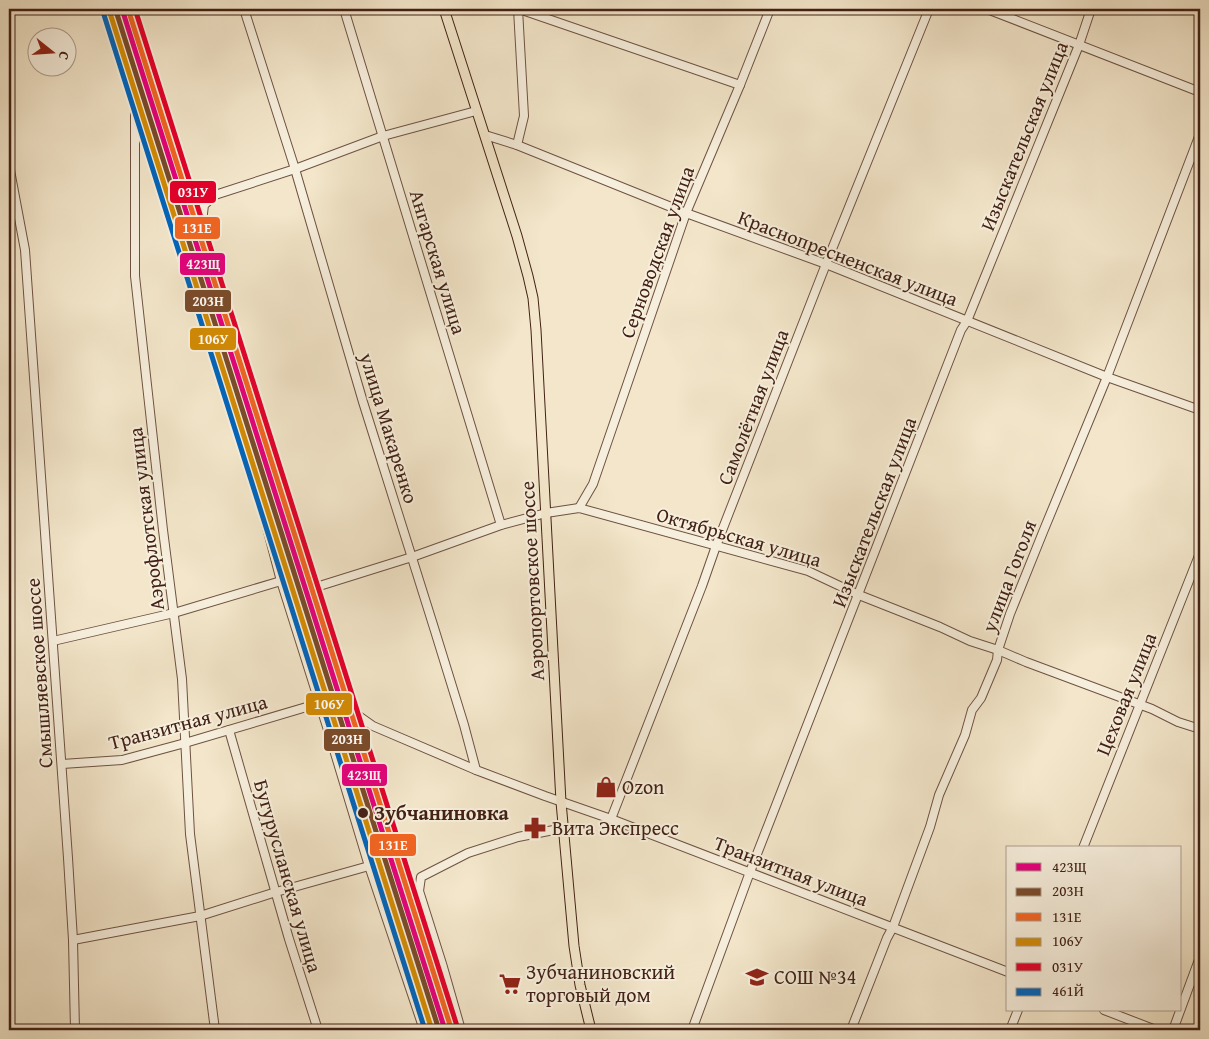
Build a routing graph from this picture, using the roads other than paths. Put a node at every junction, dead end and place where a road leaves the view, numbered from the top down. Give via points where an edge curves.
1 (102, 9) edge
2 (244, 9) edge
3 (344, 9) edge
4 (444, 9) edge
5 (518, 9) edge
6 (770, 9) edge
7 (929, 9) edge
8 (987, 9) edge
9 (1091, 9) edge
10 (1079, 45) junction
11 (740, 86) junction
12 (1200, 92) edge
13 (135, 99) junction
14 (476, 111) junction
15 (1200, 134) edge
16 (485, 135) junction
17 (383, 136) junction
18 (517, 145) junction
19 (9, 165) edge
20 (295, 169) junction
21 (686, 213) junction
22 (826, 264) junction
23 (967, 321) junction
24 (1107, 377) junction
25 (1200, 410) edge
26 (579, 508) junction
27 (546, 513) junction
28 (501, 525) junction
29 (716, 546) junction
30 (1200, 553) edge
31 (412, 557) junction
32 (281, 581) junction
33 (314, 588) junction
34 (859, 595) junction
35 (174, 614) junction
36 (53, 641) junction
37 (998, 650) junction
38 (320, 703) junction
39 (1140, 704) junction
40 (1200, 729) edge
41 (229, 730) junction
42 (185, 744) junction
43 (62, 764) junction
44 (476, 770) junction
45 (561, 802) junction
46 (611, 819) junction
47 (564, 828) junction
48 (1084, 846) edge
49 (369, 866) junction
50 (750, 872) junction
51 (276, 892) junction
52 (200, 916) junction
53 (893, 927) junction
54 (73, 940) junction
55 (1200, 957) edge
56 (1006, 971) edge
57 (1182, 1006) edge
58 (1017, 1012) edge
59 (1109, 1012) edge
60 (1180, 1012) edge
61 (75, 1030) edge
62 (215, 1030) edge
63 (318, 1030) edge
64 (424, 1030) edge
65 (461, 1030) edge
66 (591, 1030) edge
67 (692, 1030) edge
68 (851, 1030) edge
69 (1010, 1030) edge
70 (1156, 1030) edge
71 (1173, 1030) edge

1 - 13 street, Аэрофлотская улица via 109,20
2 - 20 street, улица Макаренко
3 - 17 street, Ангарская улица
4 - 14 main road, Аэропортовское шоссе
5 - 11 street
5 - 18 street via 524,116
6 - 11 street, Серноводская улица
7 - 22 street, Самолётная улица
8 - 10 street
9 - 10 street, Изыскательская улица
10 - 12 street
10 - 23 street, Изыскательская улица
11 - 21 street, Серноводская улица
13 - 32 street via 249,459
13 - 35 street, Аэрофлотская улица via 135,276
14 - 16 main road, Аэропортовское шоссе
14 - 17 street
15 - 24 street, улица Гоголя
16 - 18 street, Краснопресненская улица
16 - 27 main road, Аэропортовское шоссе via 533,298
17 - 20 street
17 - 28 street, Ангарская улица
18 - 21 street, Краснопресненская улица
19 - 36 street, Смышляевское шоссе via 25,250
20 - 31 street, улица Макаренко
20 - 33 street via 215,195 204,205 202,222
21 - 22 street, Краснопресненская улица
21 - 26 street, Серноводская улица via 593,484
22 - 23 street, Краснопресненская улица
22 - 29 street, Самолётная улица
23 - 24 street, Краснопресненская улица
23 - 34 street, Изыскательская улица
24 - 25 street, Краснопресненская улица
24 - 37 street, улица Гоголя
26 - 27 street, Октябрьская улица
26 - 29 street, Октябрьская улица
27 - 28 street, Октябрьская улица
27 - 45 main road, Аэропортовское шоссе
28 - 31 street, Октябрьская улица
29 - 34 street, Октябрьская улица via 808,571
29 - 46 street, Самолётная улица
30 - 39 street, Цеховая улица
31 - 33 street, Октябрьская улица
31 - 44 street, улица Макаренко
32 - 35 street
32 - 38 street
33 - 44 street via 347,699 356,714 373,726
34 - 37 street, Октябрьская улица
34 - 50 street, Изыскательская улица
35 - 36 street
35 - 42 street, Аэрофлотская улица
36 - 43 street, Смышляевское шоссе
37 - 39 street, Октябрьская улица
37 - 53 street, улица Гоголя via 997,660 981,698 972,710 965,735 939,795
38 - 41 street, Транзитная улица
38 - 49 street
39 - 40 street, Октябрьская улица
39 - 48 street, Цеховая улица
41 - 42 street, Транзитная улица
41 - 51 street, Бугурусланская улица
42 - 43 street, Транзитная улица via 122,760
42 - 52 street, Аэрофлотская улица via 190,834
43 - 54 street, Смышляевское шоссе
44 - 45 street
45 - 46 street, Транзитная улица
45 - 47 main road, Аэропортовское шоссе
46 - 50 street, Транзитная улица
47 - 65 street via 518,837 468,853 422,877 419,891
47 - 66 main road, Аэропортовское шоссе via 574,946
49 - 51 street
49 - 64 street
50 - 53 street, Транзитная улица
50 - 67 street, Изыскательская улица
51 - 52 street
51 - 63 street, Бугурусланская улица
52 - 54 street
52 - 62 street, Аэрофлотская улица
53 - 56 street, Транзитная улица
53 - 68 street, улица Гоголя
54 - 61 street, Смышляевское шоссе
55 - 57 street
58 - 69 street
59 - 70 street
60 - 71 street

